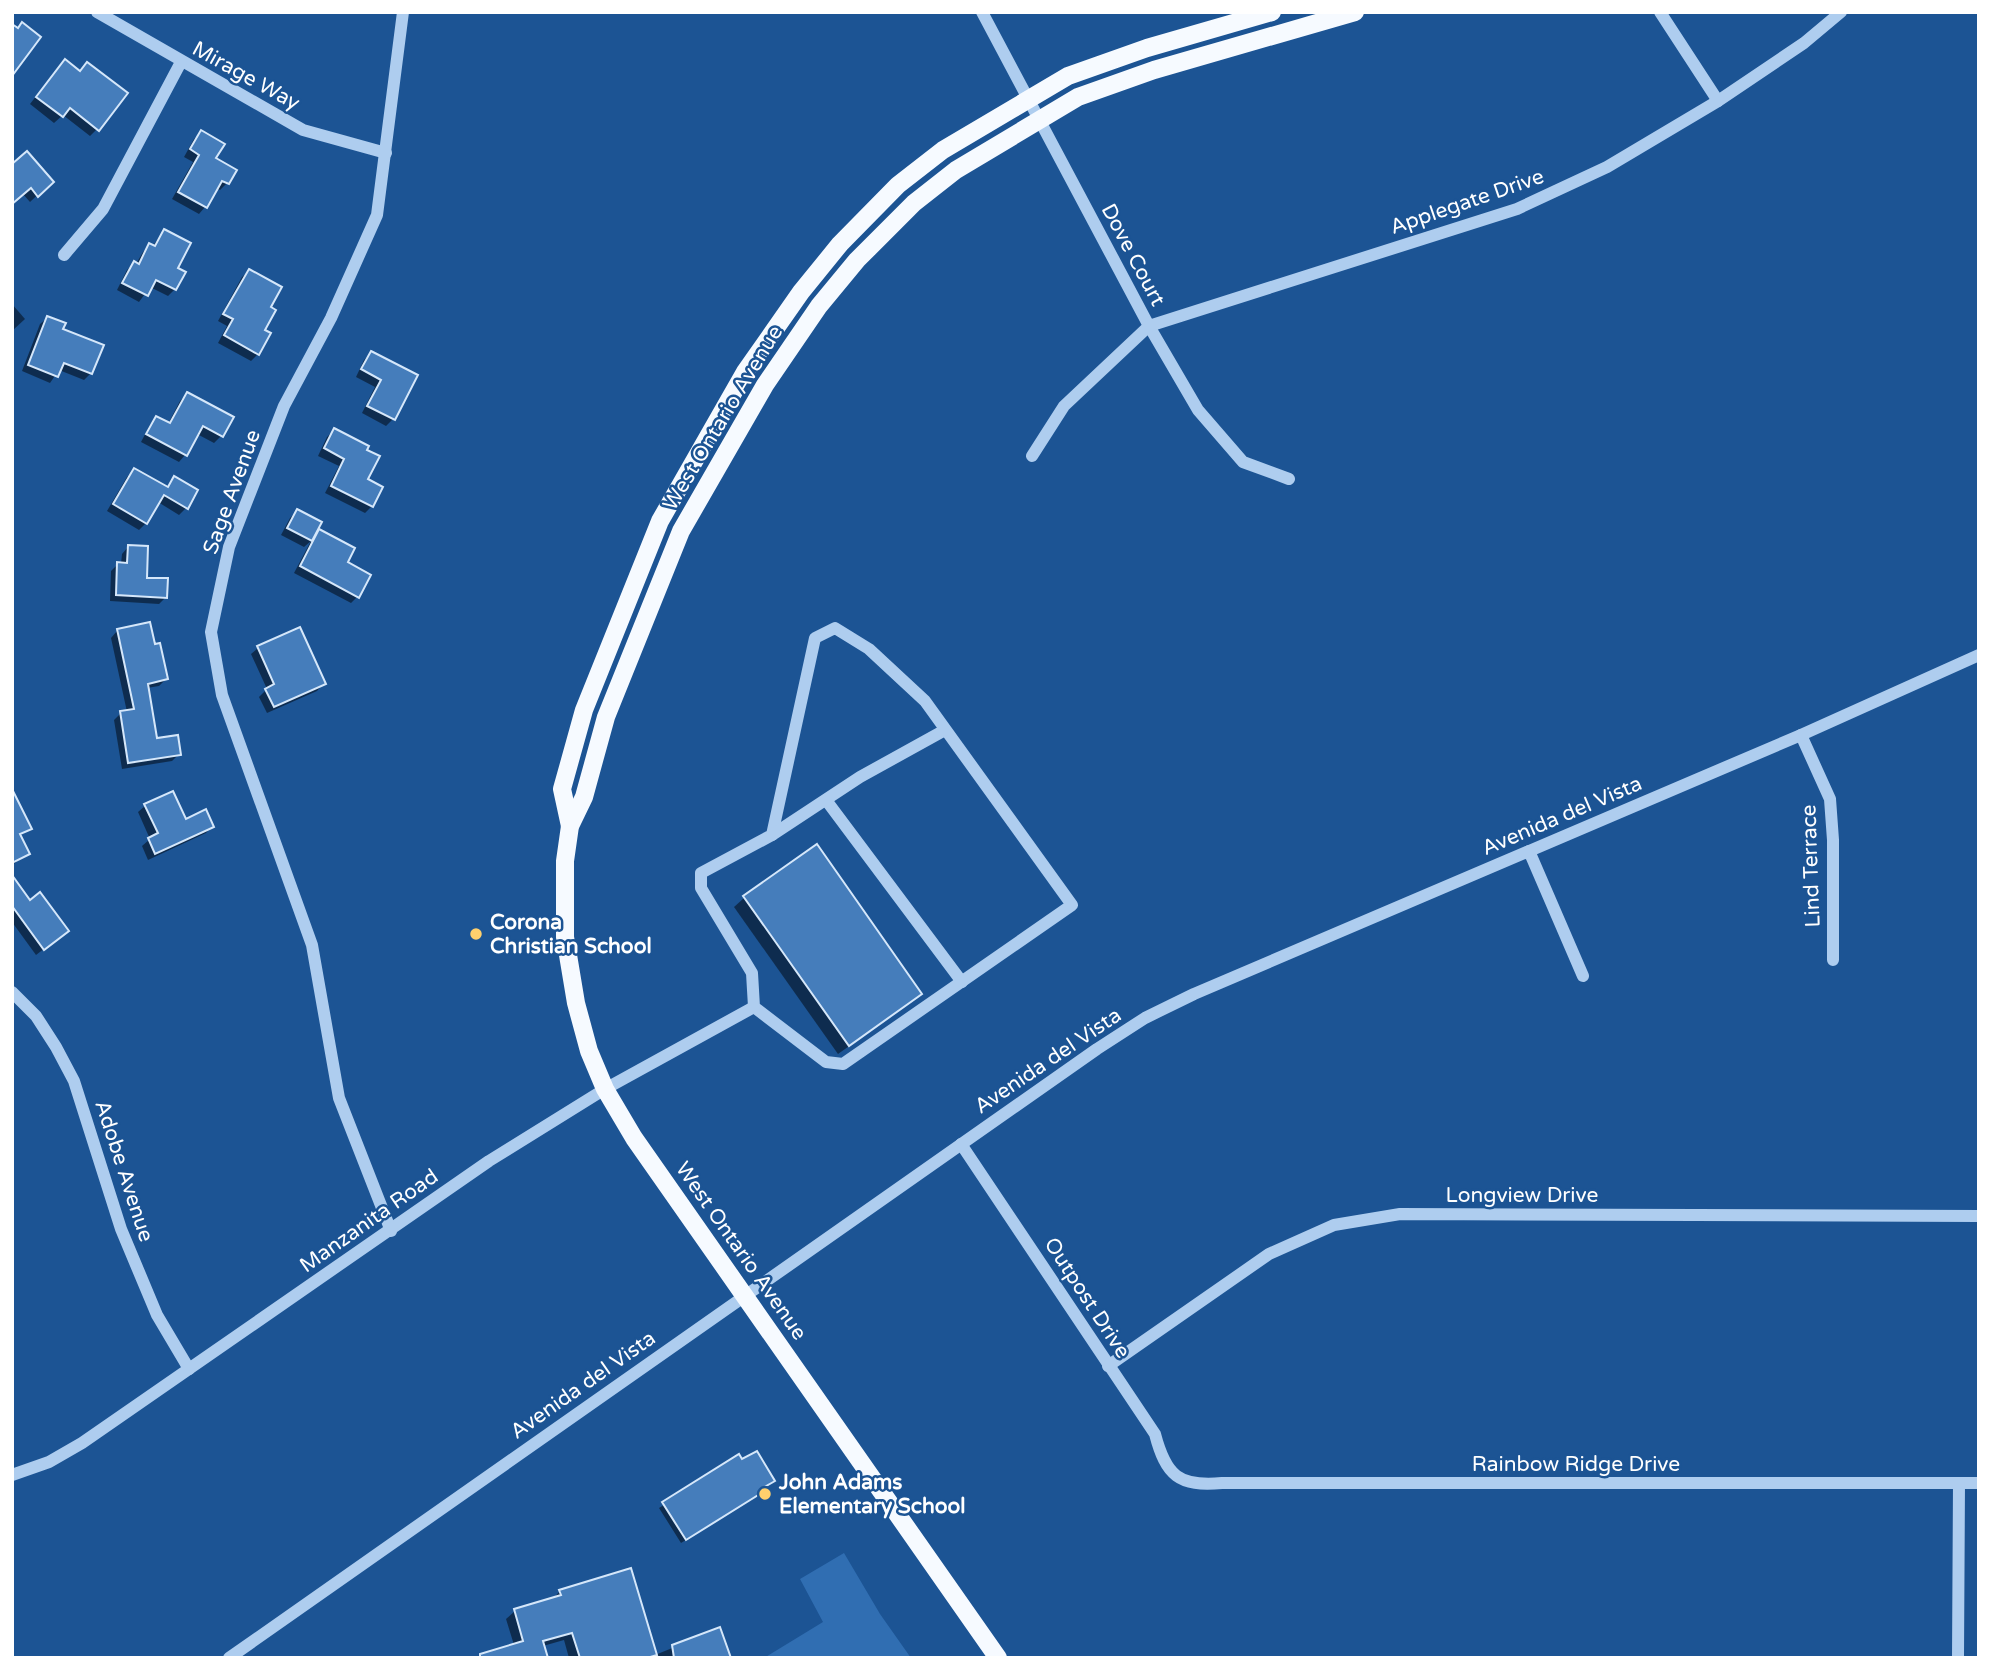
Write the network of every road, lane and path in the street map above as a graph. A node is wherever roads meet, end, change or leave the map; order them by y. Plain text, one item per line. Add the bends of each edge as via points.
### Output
1 (97, 12) edge
2 (402, 12) edge
3 (982, 12) edge
4 (1272, 12) edge
5 (1354, 12) edge
6 (1660, 12) edge
7 (1840, 12) edge
8 (181, 62) junction
9 (1029, 99) junction
10 (1718, 101) junction
11 (1041, 120) junction
12 (386, 153) junction
13 (64, 255) dead end
14 (1149, 326) junction
15 (1032, 456) dead end
16 (1289, 479) dead end
17 (1979, 655) edge
18 (946, 730) junction
19 (1801, 735) junction
20 (826, 800) junction
21 (570, 826) junction
22 (772, 835) junction
23 (1529, 851) junction
24 (1833, 960) dead end
25 (1583, 976) dead end
26 (962, 982) junction
27 (12, 992) edge
28 (754, 1007) junction
29 (605, 1089) junction
30 (961, 1144) junction
31 (1979, 1216) edge
32 (391, 1231) junction
33 (744, 1295) junction
34 (1108, 1366) junction
35 (188, 1369) junction
36 (12, 1475) edge
37 (1175, 1476) joint
38 (1959, 1483) junction
39 (1979, 1483) edge
40 (229, 1658) edge
41 (998, 1658) edge
42 (1958, 1658) edge

1 - 8 street, Mirage Way
2 - 12 street, Sage Avenue
3 - 9 street, Dove Court
4 - 9 main road, West Ontario Avenue via 1068,76
5 - 11 main road, West Ontario Avenue via 1154,70 1078,97
6 - 10 street
7 - 10 street, Applegate Drive via 1804,43
8 - 12 street, Mirage Way via 303,130
8 - 13 street via 103,209
9 - 11 street, Dove Court
9 - 21 main road, West Ontario Avenue via 943,150 898,185 832,254 745,372 660,521 584,710 562,789
10 - 14 street, Applegate Drive via 1608,167 1517,209
11 - 14 street, Dove Court
11 - 21 main road, West Ontario Avenue via 956,170 914,203 857,260 765,384 681,531 606,717 584,797
12 - 32 street, Sage Avenue via 377,215 331,318 284,406 229,547 211,632 222,695 312,945 339,1098
14 - 15 street via 1064,406
14 - 16 street, Dove Court via 1198,410 1243,462
17 - 19 street, Avenida del Vista
18 - 20 street
18 - 22 street via 925,701 869,649 835,628 815,638
18 - 26 street via 1072,905
19 - 23 street, Avenida del Vista
19 - 24 street, Lind Terrace via 1830,799
20 - 22 street
20 - 26 street
21 - 29 main road, West Ontario Avenue via 565,937 579,1015
22 - 28 street via 701,873 701,888 752,974
23 - 25 street
23 - 30 street, Avenida del Vista via 1145,1018
26 - 28 street via 843,1064 826,1062
27 - 35 street, Adobe Avenue via 36,1016 74,1081 121,1228 157,1315
28 - 29 street, Manzanita Road
29 - 32 street, Manzanita Road via 489,1161
29 - 33 main road, West Ontario Avenue
30 - 33 street, Avenida del Vista
30 - 34 street, Outpost Drive
31 - 34 street, Longview Drive via 1400,1214 1334,1225 1269,1254
32 - 35 street, Manzanita Road
33 - 40 street, Avenida del Vista
33 - 41 main road, West Ontario Avenue
34 - 37 street, Outpost Drive via 1155,1434 1161,1458
35 - 36 street, Manzanita Road via 82,1443 49,1462
37 - 38 street, Rainbow Ridge Drive via 1197,1485
38 - 39 street, Rainbow Ridge Drive
38 - 42 street

